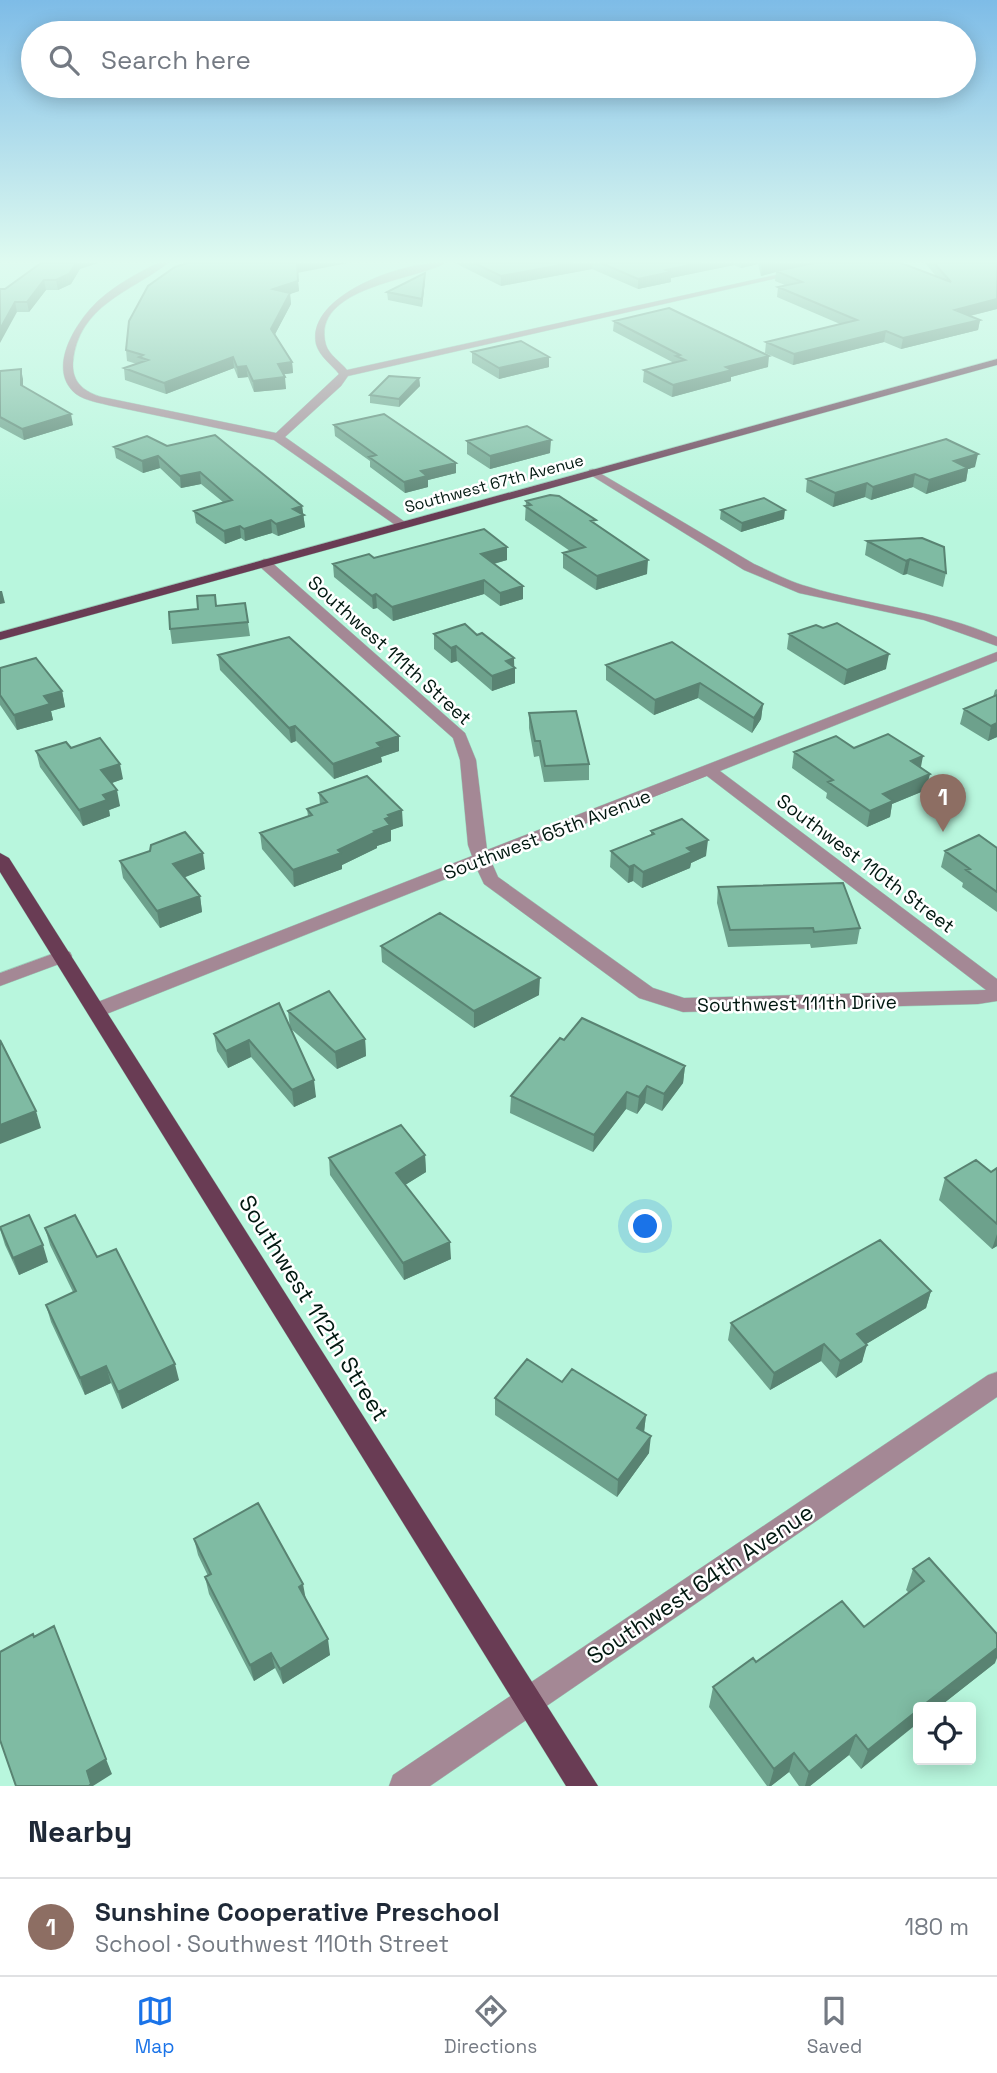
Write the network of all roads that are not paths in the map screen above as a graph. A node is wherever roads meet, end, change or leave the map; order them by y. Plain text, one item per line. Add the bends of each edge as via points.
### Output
1 (73, 346) edge
2 (322, 346) edge
3 (466, 346) edge
4 (997, 362) edge
5 (344, 374) junction
6 (278, 437) junction
7 (593, 472) junction
8 (401, 525) junction
9 (264, 563) junction
10 (0, 635) edge
11 (997, 642) edge
12 (997, 656) edge
13 (709, 770) junction
14 (0, 858) edge
15 (481, 860) junction
16 (63, 956) junction
17 (0, 980) edge
18 (997, 989) edge
19 (997, 995) edge
20 (97, 1010) junction
21 (997, 1383) edge
22 (530, 1700) junction
23 (404, 1786) edge
24 (583, 1786) edge

1 - 6 street via 72,383 89,396
2 - 5 street
3 - 5 street
4 - 7 main road, Southwest 67th Avenue
5 - 6 street
6 - 8 street
7 - 8 main road, Southwest 67th Avenue
7 - 11 street via 776,579 823,594 937,618
8 - 9 main road, Southwest 67th Avenue
9 - 10 main road, Southwest 67th Avenue
9 - 15 street, Southwest 111th Street via 460,736 468,760
12 - 13 street, Southwest 65th Avenue
13 - 15 street, Southwest 65th Avenue
13 - 18 street, Southwest 110th Street
14 - 16 main road, Southwest 112th Street
15 - 19 street, Southwest 111th Drive via 490,880 620,976 663,1001 704,1006
15 - 20 street, Southwest 65th Avenue
16 - 17 street
16 - 20 main road, Southwest 112th Street
20 - 22 main road, Southwest 112th Street
21 - 22 street, Southwest 64th Avenue
22 - 23 street, Southwest 64th Avenue
22 - 24 main road, Southwest 112th Street

